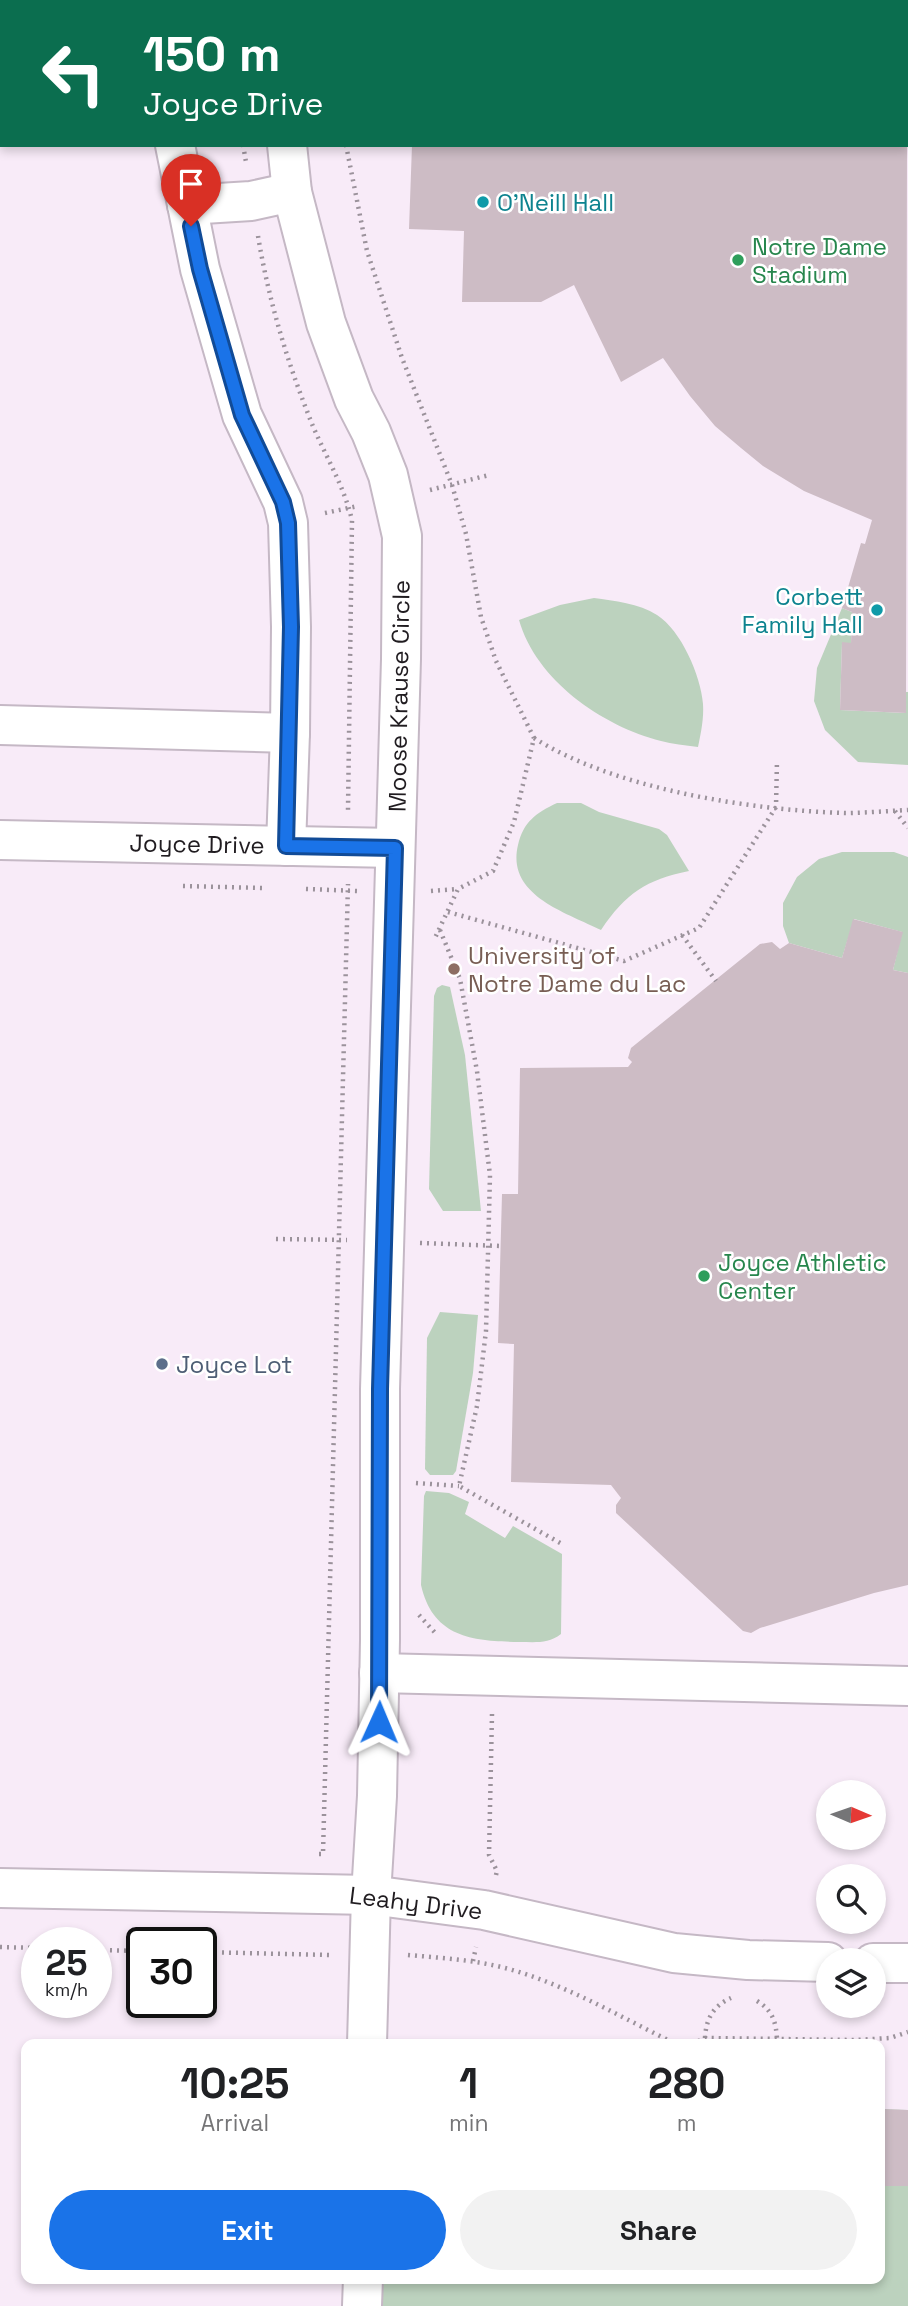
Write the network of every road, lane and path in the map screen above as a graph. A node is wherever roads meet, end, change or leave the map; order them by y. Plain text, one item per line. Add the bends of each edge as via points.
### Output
1 (175, 147) edge
2 (243, 147) edge
3 (287, 147) edge
4 (346, 147) edge
5 (247, 172) dead end
6 (292, 192) junction
7 (187, 205) junction
8 (489, 475) dead end
9 (452, 485) junction
10 (419, 493) dead end
11 (368, 503) dead end
12 (324, 513) dead end
13 (0, 725) edge
14 (290, 733) junction
15 (534, 738) junction
16 (777, 760) dead end
17 (776, 807) junction
18 (908, 810) edge
19 (894, 811) junction
20 (908, 828) edge
21 (0, 840) edge
22 (286, 846) junction
23 (395, 848) junction
24 (348, 874) dead end
25 (306, 889) dead end
26 (458, 889) junction
27 (348, 890) junction
28 (361, 891) dead end
29 (426, 891) dead end
30 (448, 912) junction
31 (682, 935) junction
32 (716, 981) dead end
33 (276, 1239) dead end
34 (337, 1240) junction
35 (350, 1241) dead end
36 (416, 1243) dead end
37 (489, 1245) junction
38 (501, 1246) dead end
39 (562, 1544) dead end
40 (379, 1673) junction
41 (908, 1686) edge
42 (310, 1853) dead end
43 (497, 1871) dead end
44 (508, 1874) dead end
45 (0, 1888) edge
46 (371, 1895) junction
47 (0, 1947) edge
48 (21, 1948) edge
49 (217, 1953) edge
50 (369, 1958) junction
51 (816, 1962) edge
52 (886, 1963) edge
53 (908, 1964) edge
54 (741, 1997) dead end
55 (754, 1999) dead end
56 (908, 2032) edge
57 (705, 2038) joint
58 (367, 2039) edge
59 (666, 2039) edge
60 (777, 2039) joint
61 (872, 2039) edge
62 (363, 2284) edge
63 (362, 2306) edge

1 - 7 street
2 - 5 path
3 - 6 street, Moose Krause Circle
4 - 9 path via 367,251 402,358
6 - 7 street via 251,201
6 - 23 street, Moose Krause Circle via 326,323 388,475 402,536
7 - 14 street via 200,269 242,415 283,502 288,523
8 - 9 path
9 - 10 path
9 - 15 path via 481,617 496,661
11 - 12 path
13 - 14 street
14 - 22 street
15 - 17 path via 600,770 663,789
15 - 26 path via 514,822 493,872
16 - 17 path
17 - 19 path via 844,813
17 - 31 path via 699,928
18 - 19 path
19 - 20 path
21 - 22 street, Joyce Drive
22 - 23 street, Joyce Drive
23 - 40 street, Moose Krause Circle via 380,1389
24 - 27 path
25 - 27 path
26 - 29 path
26 - 30 path
27 - 28 path
27 - 34 path
30 - 31 path via 624,961
30 - 37 path via 440,929 460,979 478,1071 490,1175
31 - 32 path
33 - 34 path
34 - 35 path
34 - 42 path via 323,1854
36 - 37 path
37 - 38 path
37 - 39 path via 477,1406 458,1486
40 - 41 street
40 - 46 street, Moose Krause Circle
43 - 44 path
45 - 46 street, Leahy Drive
46 - 50 street, Moose Krause Circle
46 - 51 street, Leahy Drive via 484,1910 674,1953
47 - 48 path
49 - 50 path
50 - 58 street, Moose Krause Circle
50 - 59 path via 406,1955 507,1968 573,1993
52 - 53 street
54 - 57 path via 719,2004 706,2026
55 - 60 path via 772,2014
56 - 61 path
57 - 60 path
62 - 63 street

